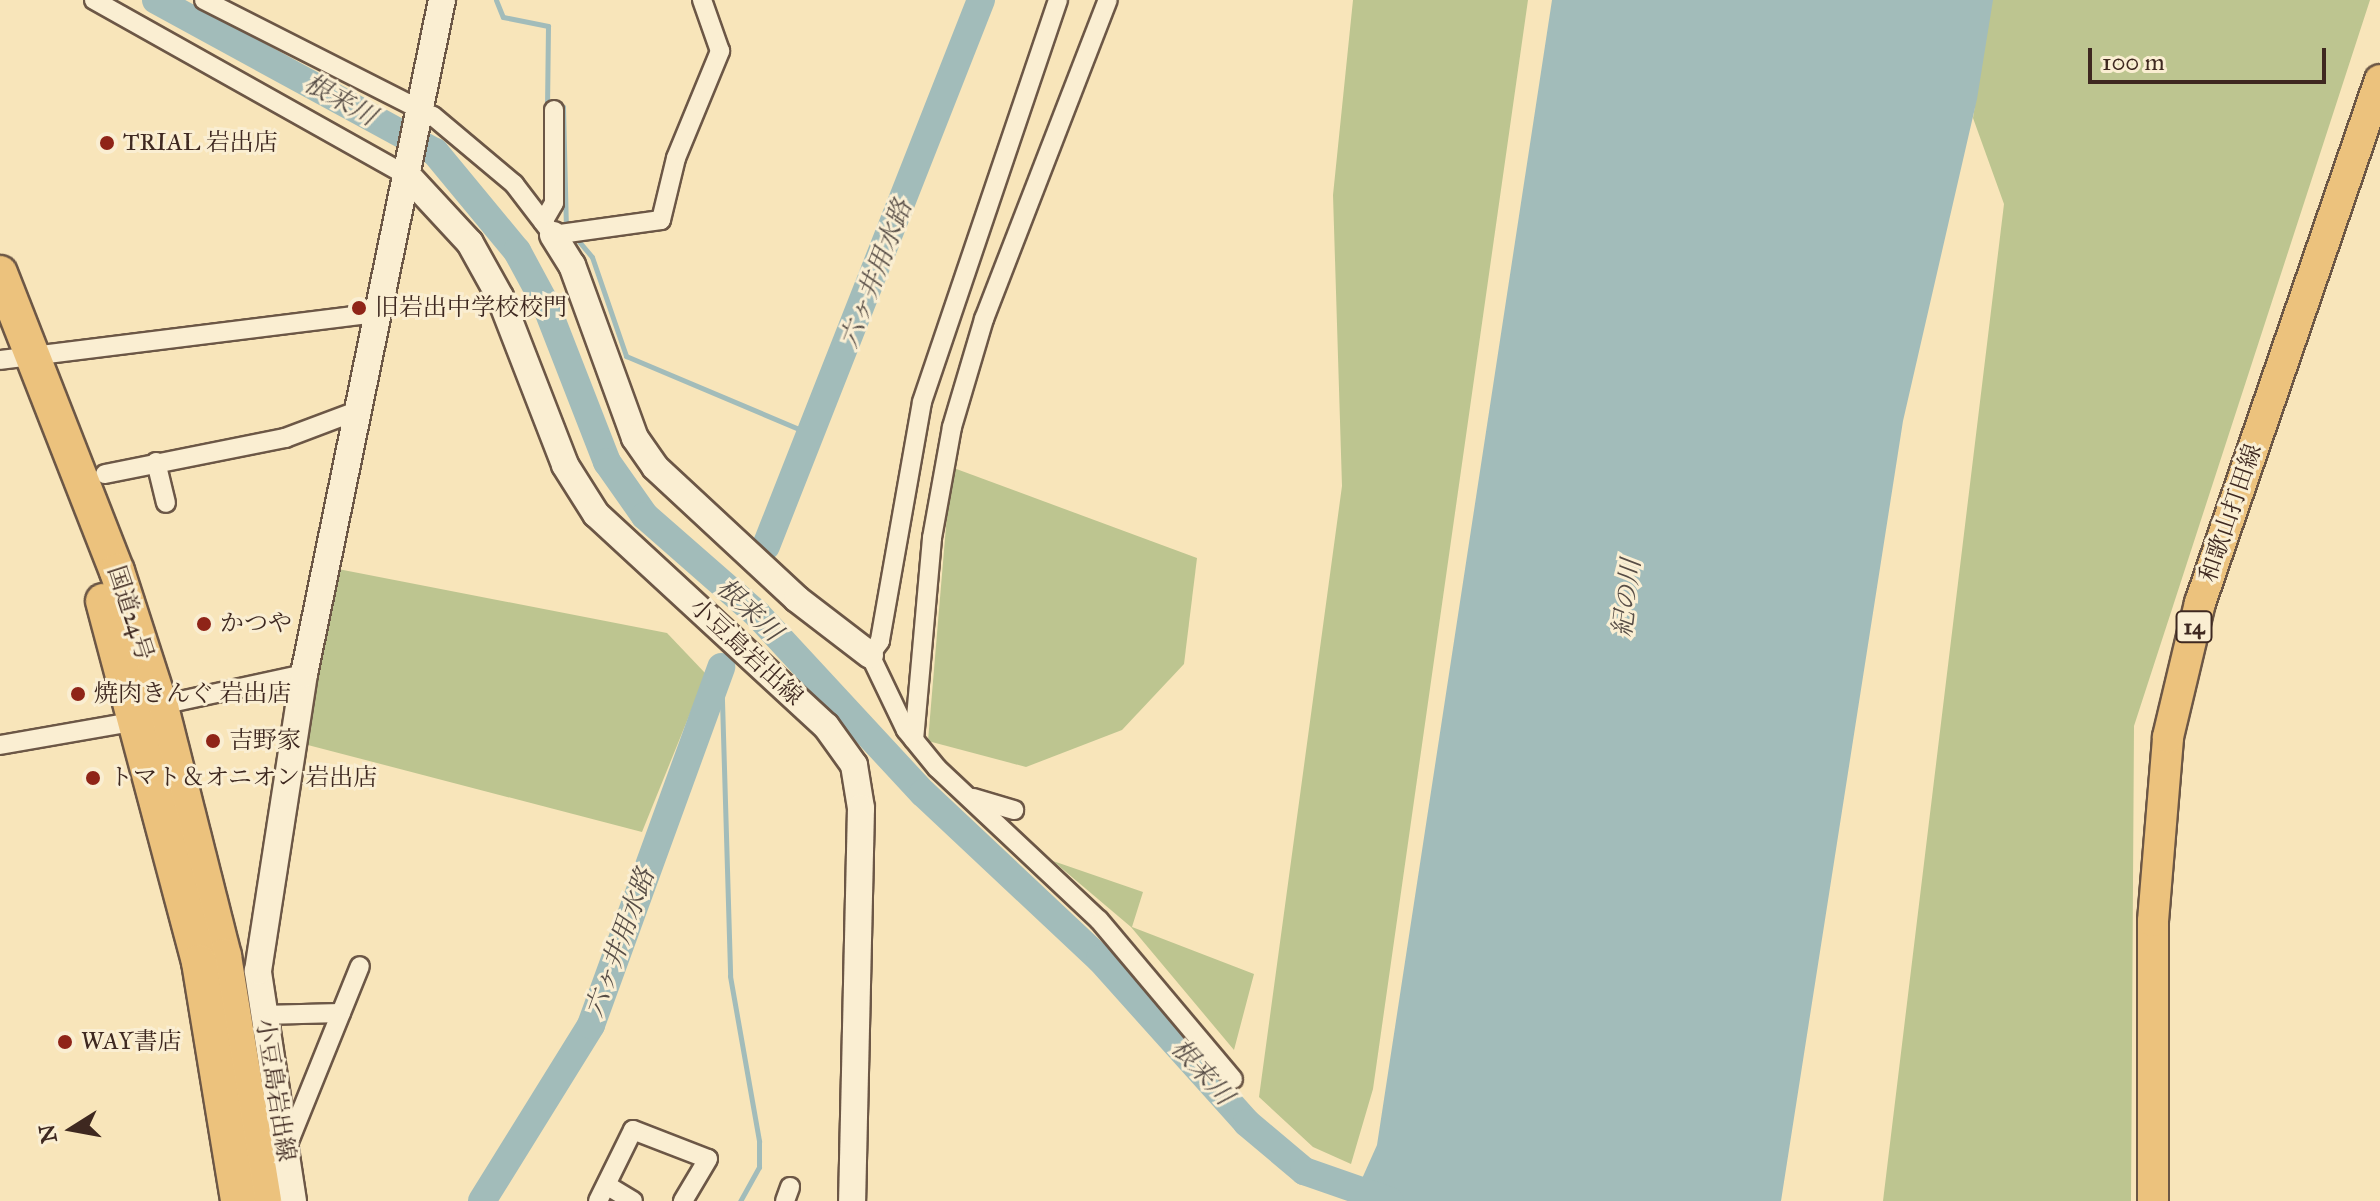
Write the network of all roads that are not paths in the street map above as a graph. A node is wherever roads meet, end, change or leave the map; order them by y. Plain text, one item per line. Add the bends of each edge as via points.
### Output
1 (94, 0) edge
2 (204, 0) edge
3 (442, 0) edge
4 (702, 0) edge
5 (1058, 0) edge
6 (1108, 0) edge
7 (2380, 80) edge
8 (554, 110) dead end
9 (420, 115) junction
10 (409, 168) junction
11 (548, 228) junction
12 (0, 273) edge
13 (377, 313) junction
14 (12, 351) edge
15 (357, 411) junction
16 (156, 462) junction
17 (105, 474) dead end
18 (166, 503) dead end
19 (870, 655) junction
20 (304, 674) junction
21 (150, 714) junction
22 (914, 740) junction
23 (0, 745) edge
24 (971, 797) junction
25 (1014, 810) dead end
26 (360, 966) dead end
27 (341, 1013) junction
28 (262, 1015) junction
29 (1233, 1079) dead end
30 (285, 1151) junction
31 (603, 1194) edge
32 (238, 1201) edge
33 (264, 1201) edge
34 (293, 1201) edge
35 (633, 1201) edge
36 (683, 1201) edge
37 (852, 1201) edge
38 (2153, 1201) edge

1 - 10 street
2 - 9 street
3 - 9 main road, 小豆島岩出線
4 - 11 street via 720,51 676,158 661,220
5 - 19 street via 922,402 880,641
6 - 22 street via 984,319 952,427 932,538
7 - 38 main road, 和歌山打田線 / 14 via 2200,603 2168,737 2153,921
8 - 11 street via 554,203
9 - 10 main road, 小豆島岩出線
9 - 11 street via 514,184
10 - 13 main road, 小豆島岩出線
10 - 37 main road, 小豆島岩出線 via 470,243 500,297 565,465 596,514 826,726 854,765 861,808
11 - 19 main road via 572,265 635,438 655,467 797,599
12 - 14 highway, 国道24号
13 - 14 street
13 - 15 main road, 小豆島岩出線
14 - 21 highway, 国道24号
15 - 16 street via 285,438
15 - 20 main road, 小豆島岩出線
16 - 17 street
16 - 18 street
19 - 22 street
20 - 21 street
20 - 28 main road, 小豆島岩出線 via 258,971
21 - 23 street
21 - 32 highway, 国道24号 via 199,962
21 - 33 highway, 国道24号 via 224,956
22 - 24 street
24 - 25 street
24 - 29 street via 1099,920
26 - 27 street
27 - 28 street
27 - 30 street
28 - 30 main road, 小豆島岩出線
30 - 34 main road, 小豆島岩出線
31 - 35 street
31 - 36 street via 633,1130 708,1159

